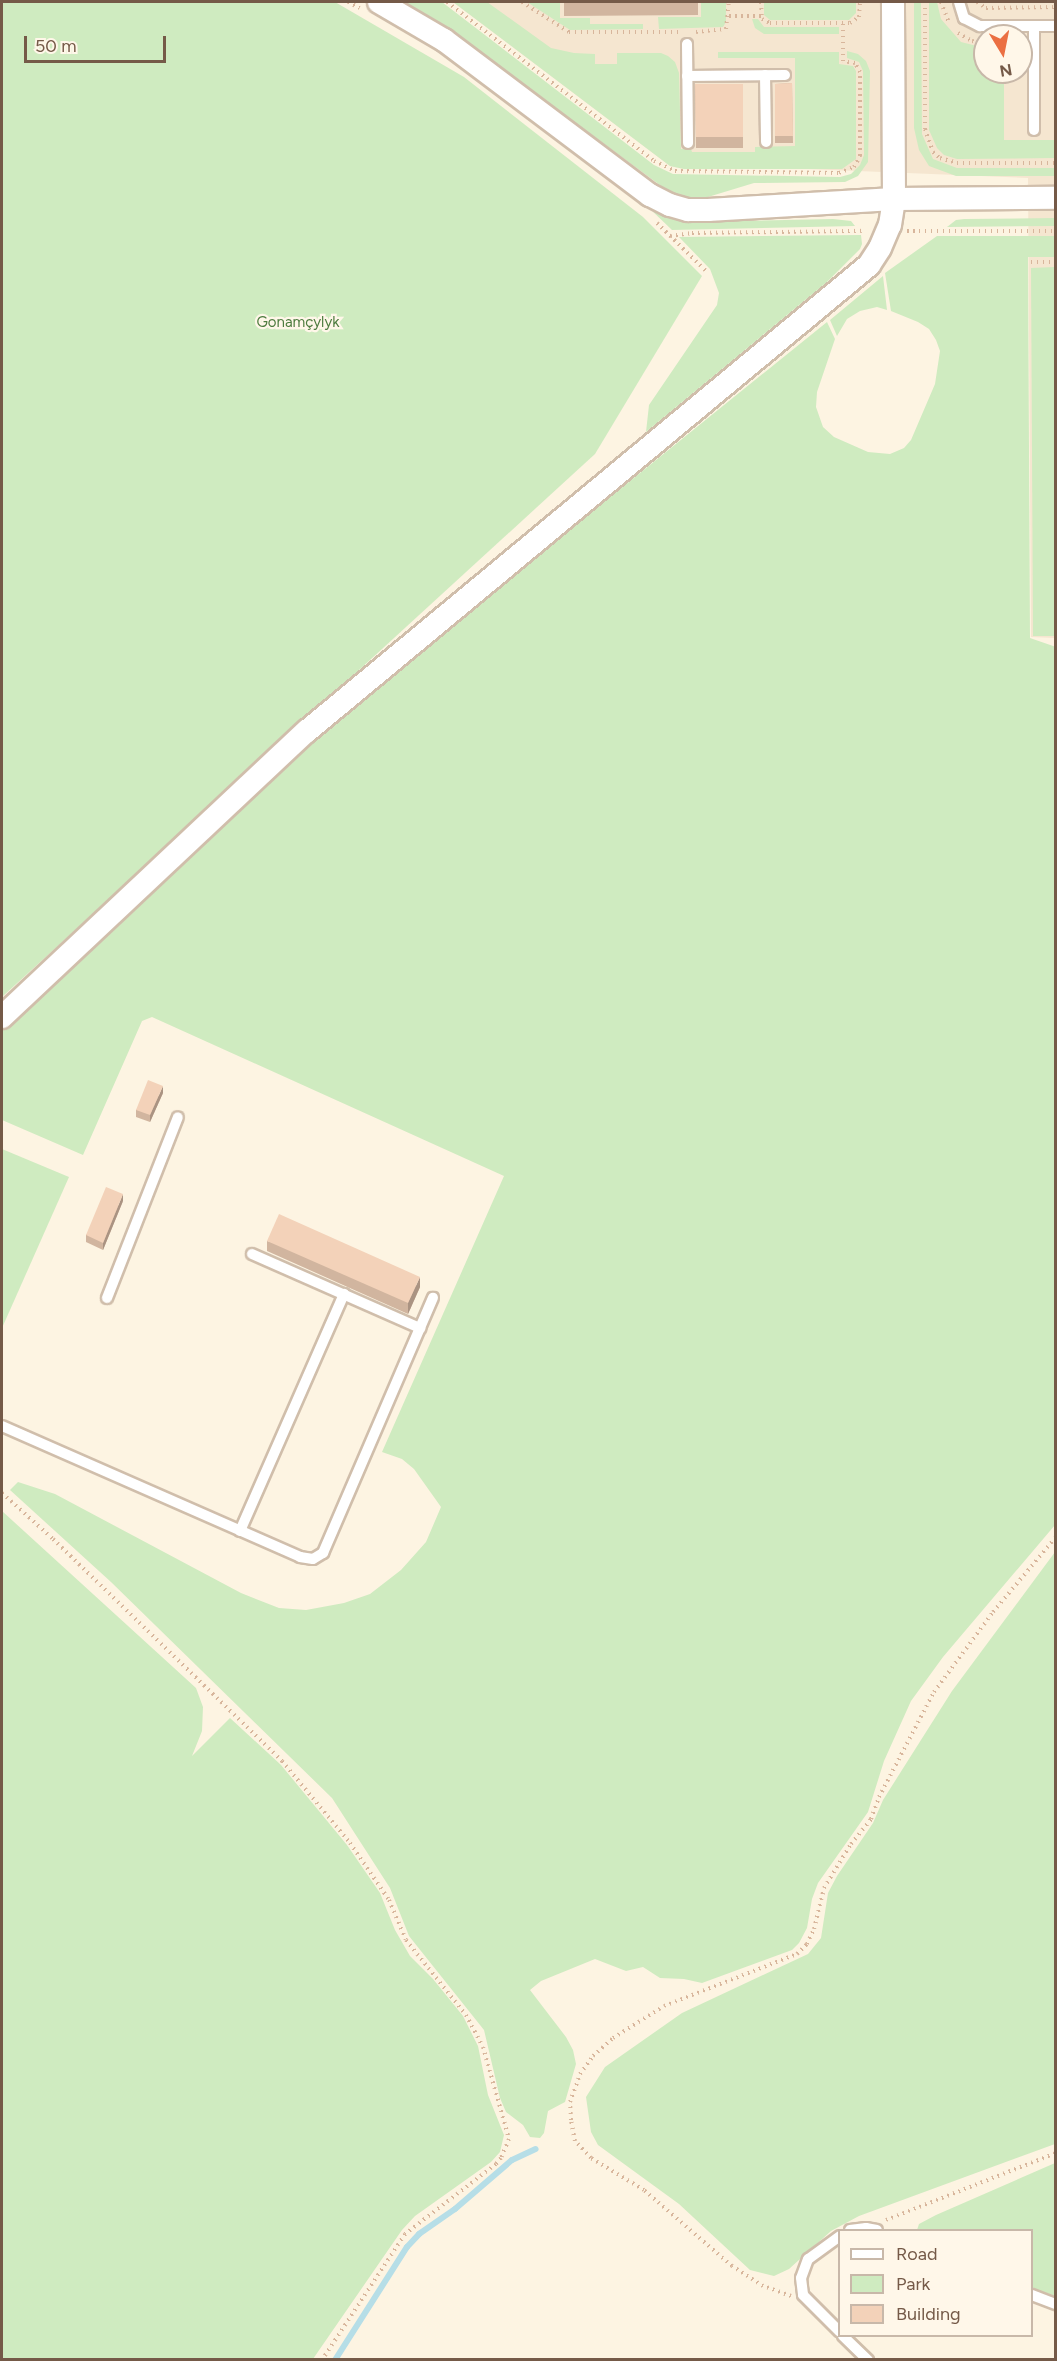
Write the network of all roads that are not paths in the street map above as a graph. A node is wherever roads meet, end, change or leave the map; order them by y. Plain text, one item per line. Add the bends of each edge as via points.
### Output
1 (379, 2) edge
2 (893, 2) edge
3 (959, 2) edge
4 (1034, 26) junction
5 (1056, 26) edge
6 (687, 44) dead end
7 (765, 75) junction
8 (785, 75) dead end
9 (687, 76) junction
10 (1034, 130) dead end
11 (766, 142) dead end
12 (688, 143) dead end
13 (1056, 198) edge
14 (894, 200) junction
15 (2, 1017) edge
16 (178, 1117) dead end
17 (252, 1254) dead end
18 (344, 1294) junction
19 (107, 1298) dead end
20 (433, 1298) dead end
21 (420, 1328) junction
22 (2, 1426) edge
23 (240, 1531) junction
24 (838, 2237) edge
25 (1033, 2295) edge
26 (1056, 2304) edge
27 (838, 2331) edge
28 (844, 2337) edge
29 (868, 2360) edge

1 - 14 street via 444,40 650,195 670,205 708,210
2 - 14 street
3 - 4 lane via 964,18 971,23
4 - 5 lane
4 - 10 lane
6 - 9 lane
7 - 8 lane
7 - 9 lane
7 - 11 lane
9 - 12 lane
13 - 14 street
14 - 15 street via 890,225 880,248 846,287 315,724
16 - 19 lane
17 - 18 lane
18 - 21 lane
18 - 23 lane
20 - 21 lane
21 - 23 lane via 323,1553 304,1559
22 - 23 lane
24 - 27 lane via 819,2249 803,2268 801,2287 808,2302
25 - 26 lane
28 - 29 lane

